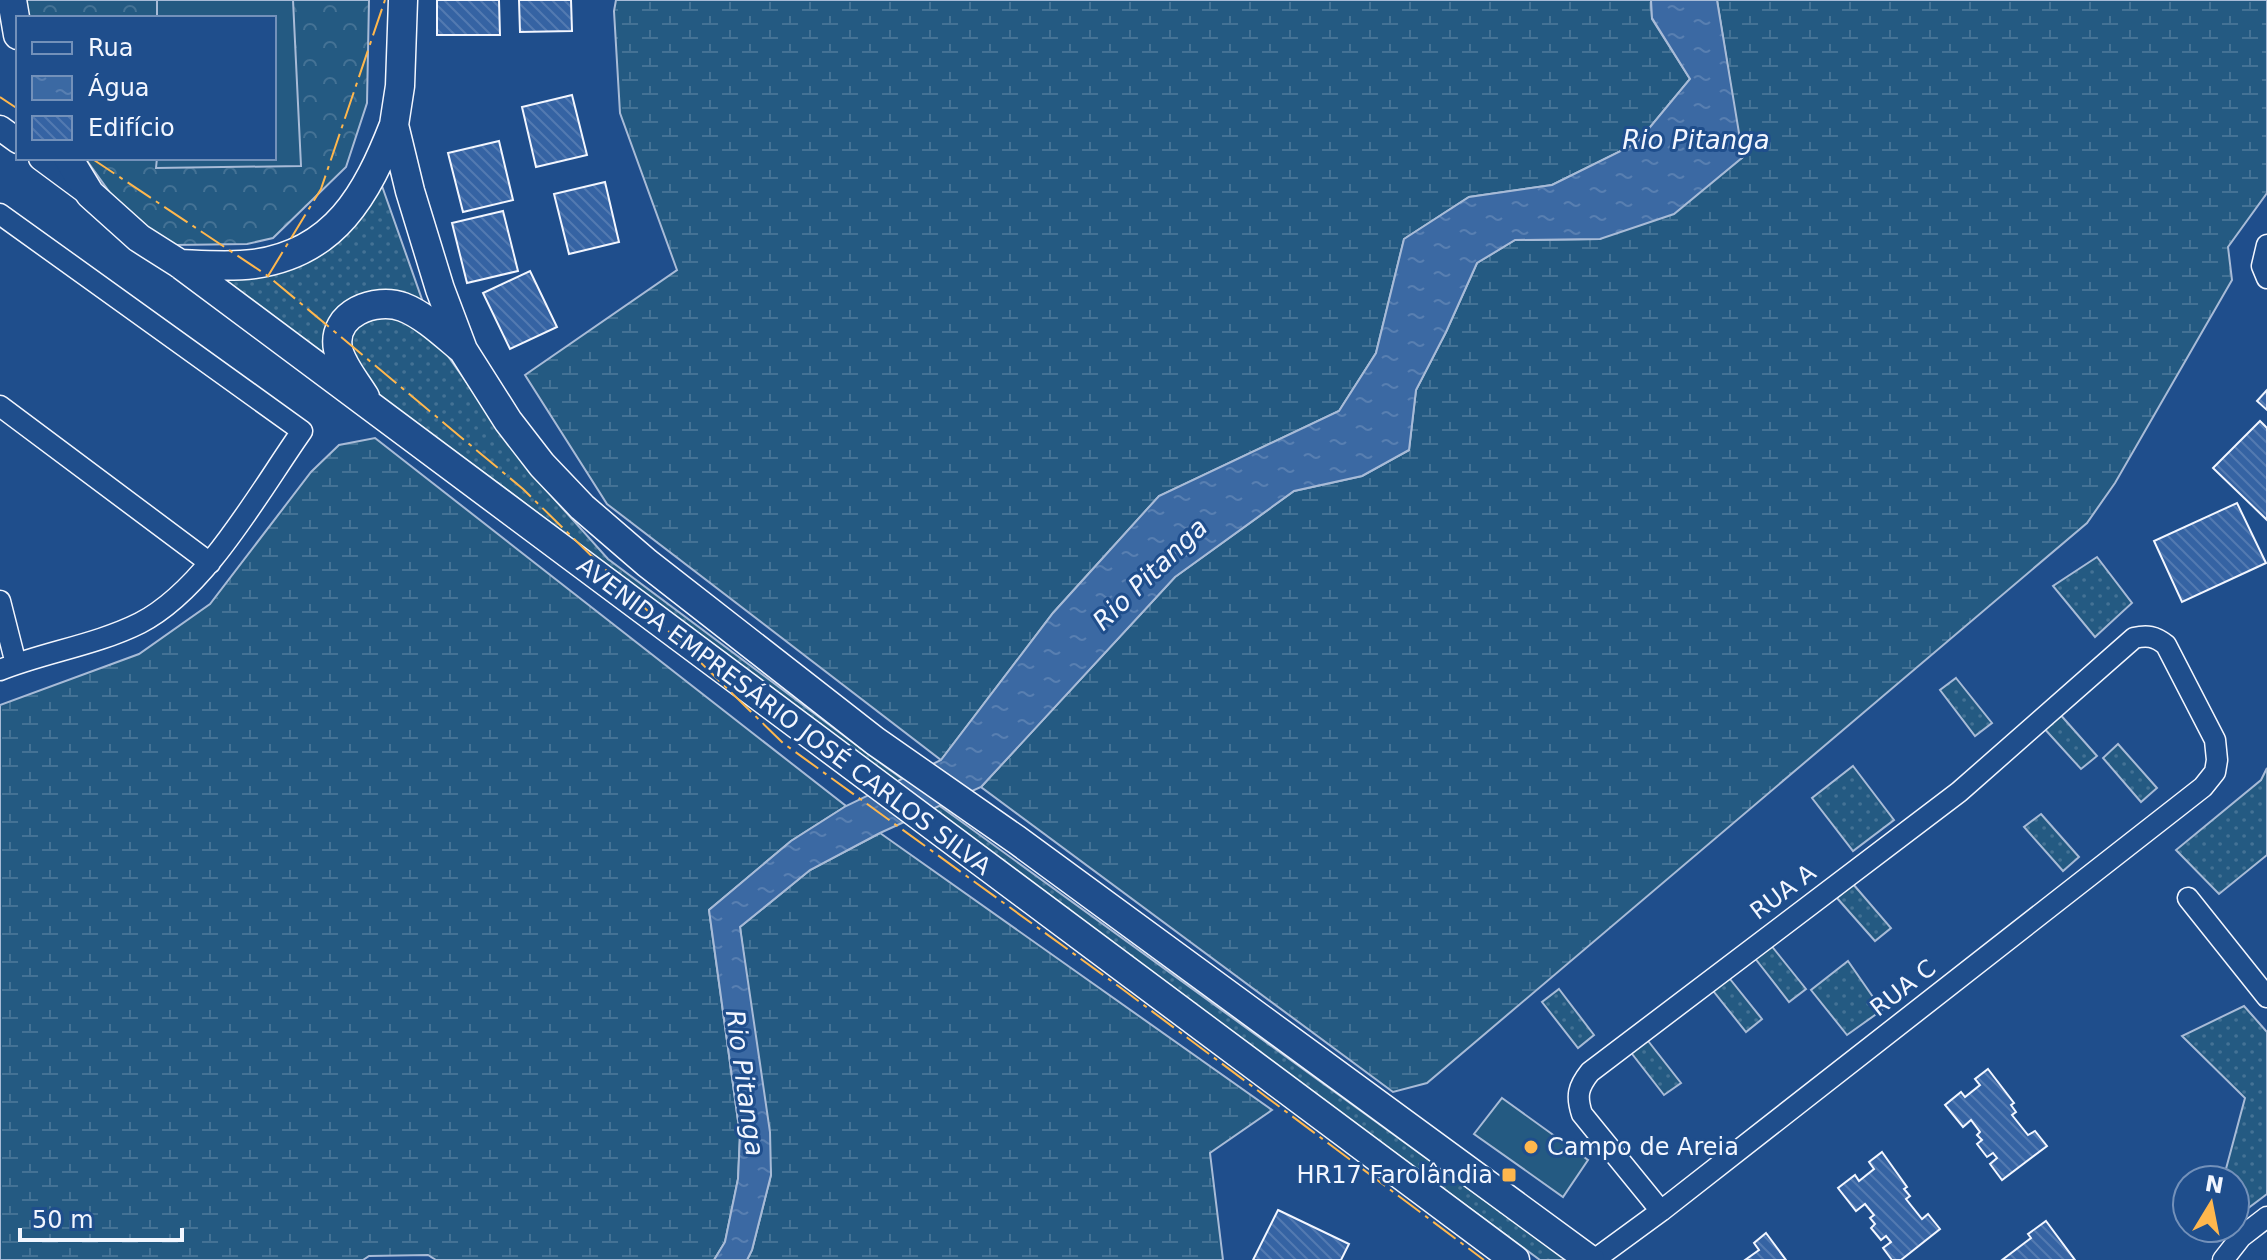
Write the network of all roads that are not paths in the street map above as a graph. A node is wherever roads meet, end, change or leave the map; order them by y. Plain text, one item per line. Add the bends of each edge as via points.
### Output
1 (12, 0) edge
2 (403, 0) edge
3 (16, 23) edge
4 (394, 125) junction
5 (44, 160) edge
6 (69, 160) edge
7 (90, 194) junction
8 (0, 214) edge
9 (2267, 245) edge
10 (180, 264) junction
11 (2267, 278) edge
12 (463, 350) junction
13 (0, 406) edge
14 (373, 410) junction
15 (210, 563) junction
16 (0, 601) edge
17 (8, 667) edge
18 (2215, 740) joint
19 (2188, 898) dead end
20 (2267, 997) edge
21 (1661, 1211) junction
22 (2267, 1217) edge
23 (1515, 1260) edge
24 (1592, 1260) edge
25 (2223, 1260) edge

1 - 3 main road
2 - 4 main road, AVENIDA EMPRESÁRIO JOSÉ CARLOS SILVA
4 - 10 main road via 365,192 319,238 264,262
4 - 12 main road, AVENIDA EMPRESÁRIO JOSÉ CARLOS SILVA via 410,191
5 - 7 street
6 - 7 main road, AVENIDA EMPRESÁRIO JOSÉ CARLOS SILVA
7 - 10 main road, AVENIDA EMPRESÁRIO JOSÉ CARLOS SILVA via 139,238
8 - 15 street via 302,431
9 - 11 street via 2262,266
10 - 14 main road, AVENIDA EMPRESÁRIO JOSÉ CARLOS SILVA
12 - 14 main road via 406,308 387,303 349,316 337,347
12 - 24 main road, AVENIDA EMPRESÁRIO JOSÉ CARLOS SILVA via 542,465 647,563 875,741
13 - 15 street
14 - 23 main road, AVENIDA EMPRESÁRIO JOSÉ CARLOS SILVA
15 - 17 street via 172,603 140,623
16 - 17 street
18 - 21 street, RUA C via 2215,772 2203,787
18 - 21 street, RUA A via 2166,645 2150,636 2134,638 1959,792 1590,1072 1578,1094 1582,1114
19 - 20 street
21 - 24 street, RUA C
22 - 25 street

